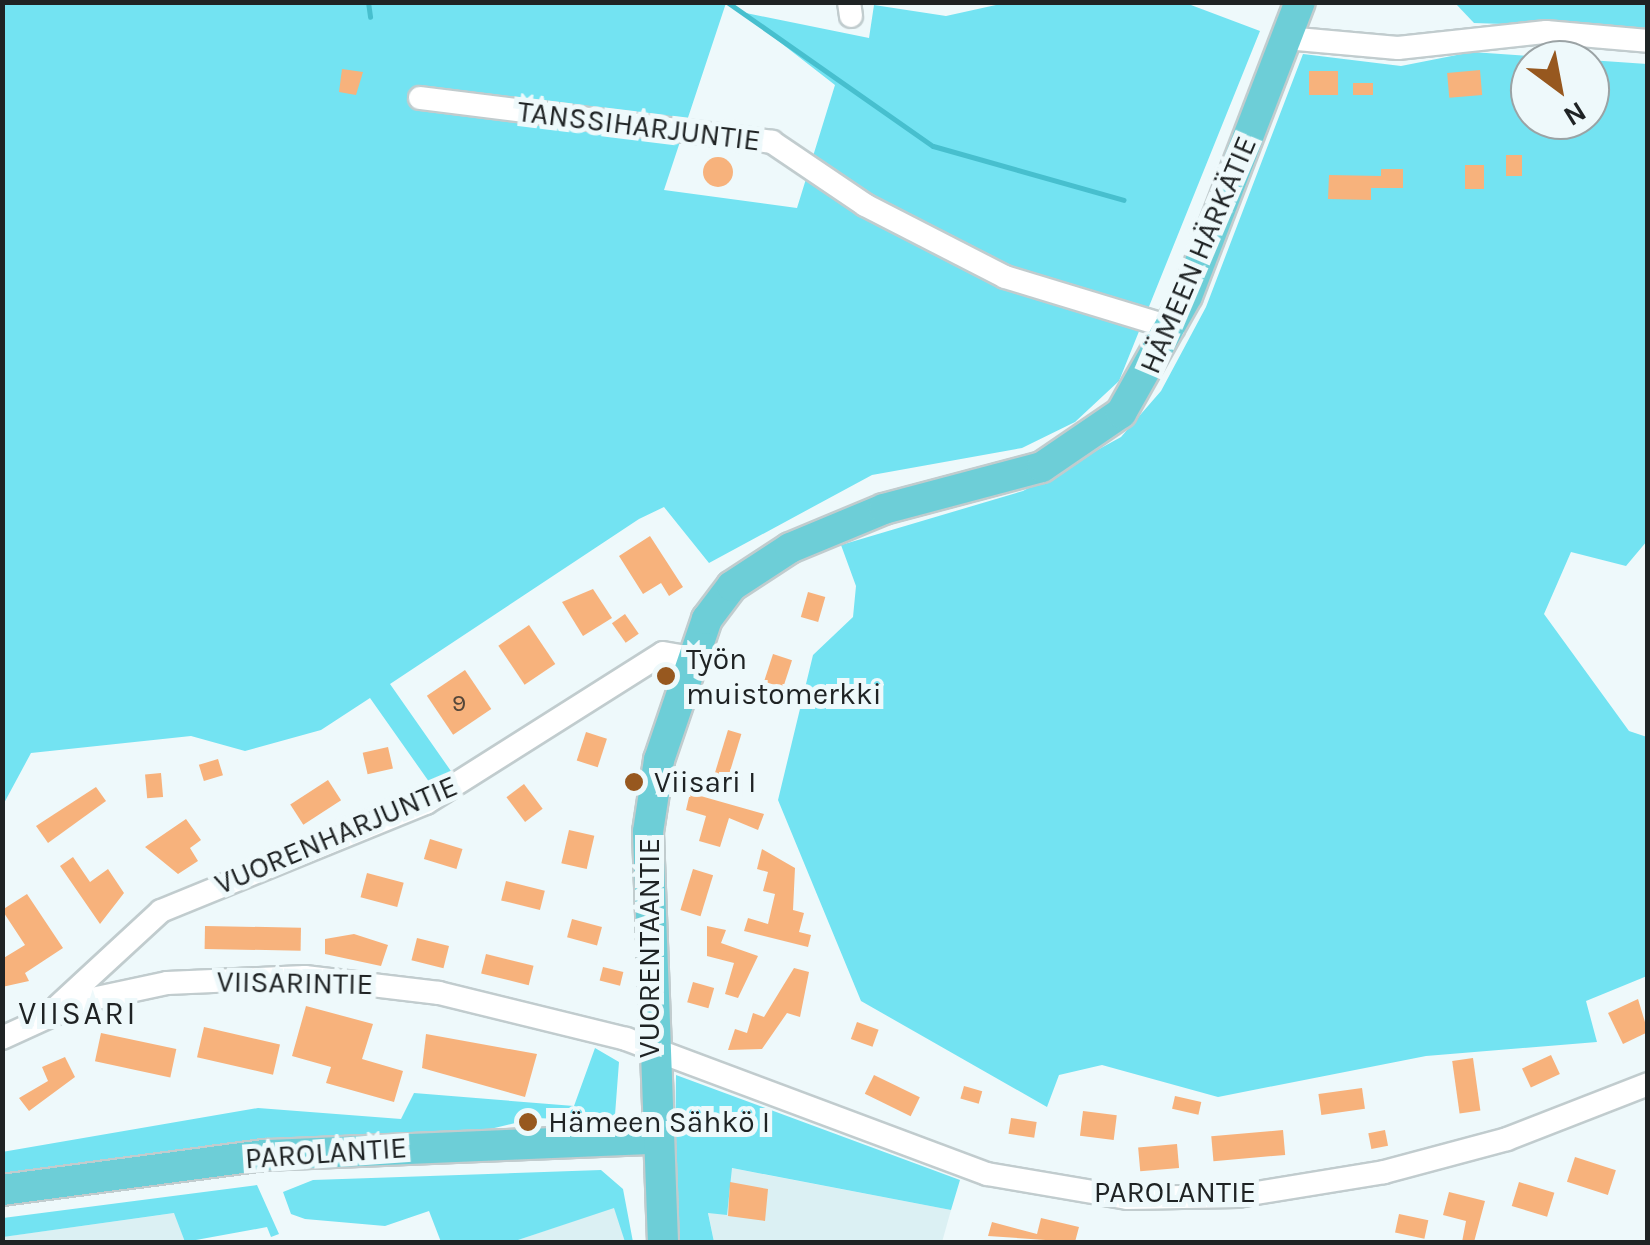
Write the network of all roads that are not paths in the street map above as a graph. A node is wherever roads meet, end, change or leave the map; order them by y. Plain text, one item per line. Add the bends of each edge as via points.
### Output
1 (1300, 2) edge
2 (1286, 38) junction
3 (1648, 41) edge
4 (420, 98) dead end
5 (1173, 328) junction
6 (691, 658) junction
7 (48, 1016) junction
8 (2, 1038) edge
9 (649, 1050) junction
10 (1648, 1084) edge
11 (652, 1139) junction
12 (2, 1190) edge
13 (663, 1242) edge

1 - 2 main road, HÄMEEN HÄRKÄTIE
2 - 3 street via 1398,48 1546,32
2 - 5 main road, HÄMEEN HÄRKÄTIE
4 - 5 street, TANSSIHARJUNTIE via 772,142 865,205 1005,277
5 - 6 main road, HÄMEEN HÄRKÄTIE via 1138,392 1097,436 1008,480 884,509 790,548 732,586
6 - 7 street, VUORENHARJUNTIE via 663,652 426,803 160,911
6 - 9 main road, VUORENTAANTIE via 648,832
7 - 8 street, VIISARINTIE
7 - 9 street, VIISARINTIE via 119,990 305,977 439,993
9 - 10 street, PAROLANTIE via 987,1174 1127,1198 1238,1196 1384,1172 1507,1139
9 - 11 main road, VUORENTAANTIE
11 - 12 main road, PAROLANTIE via 266,1156
11 - 13 main road, VUORENTAANTIE

